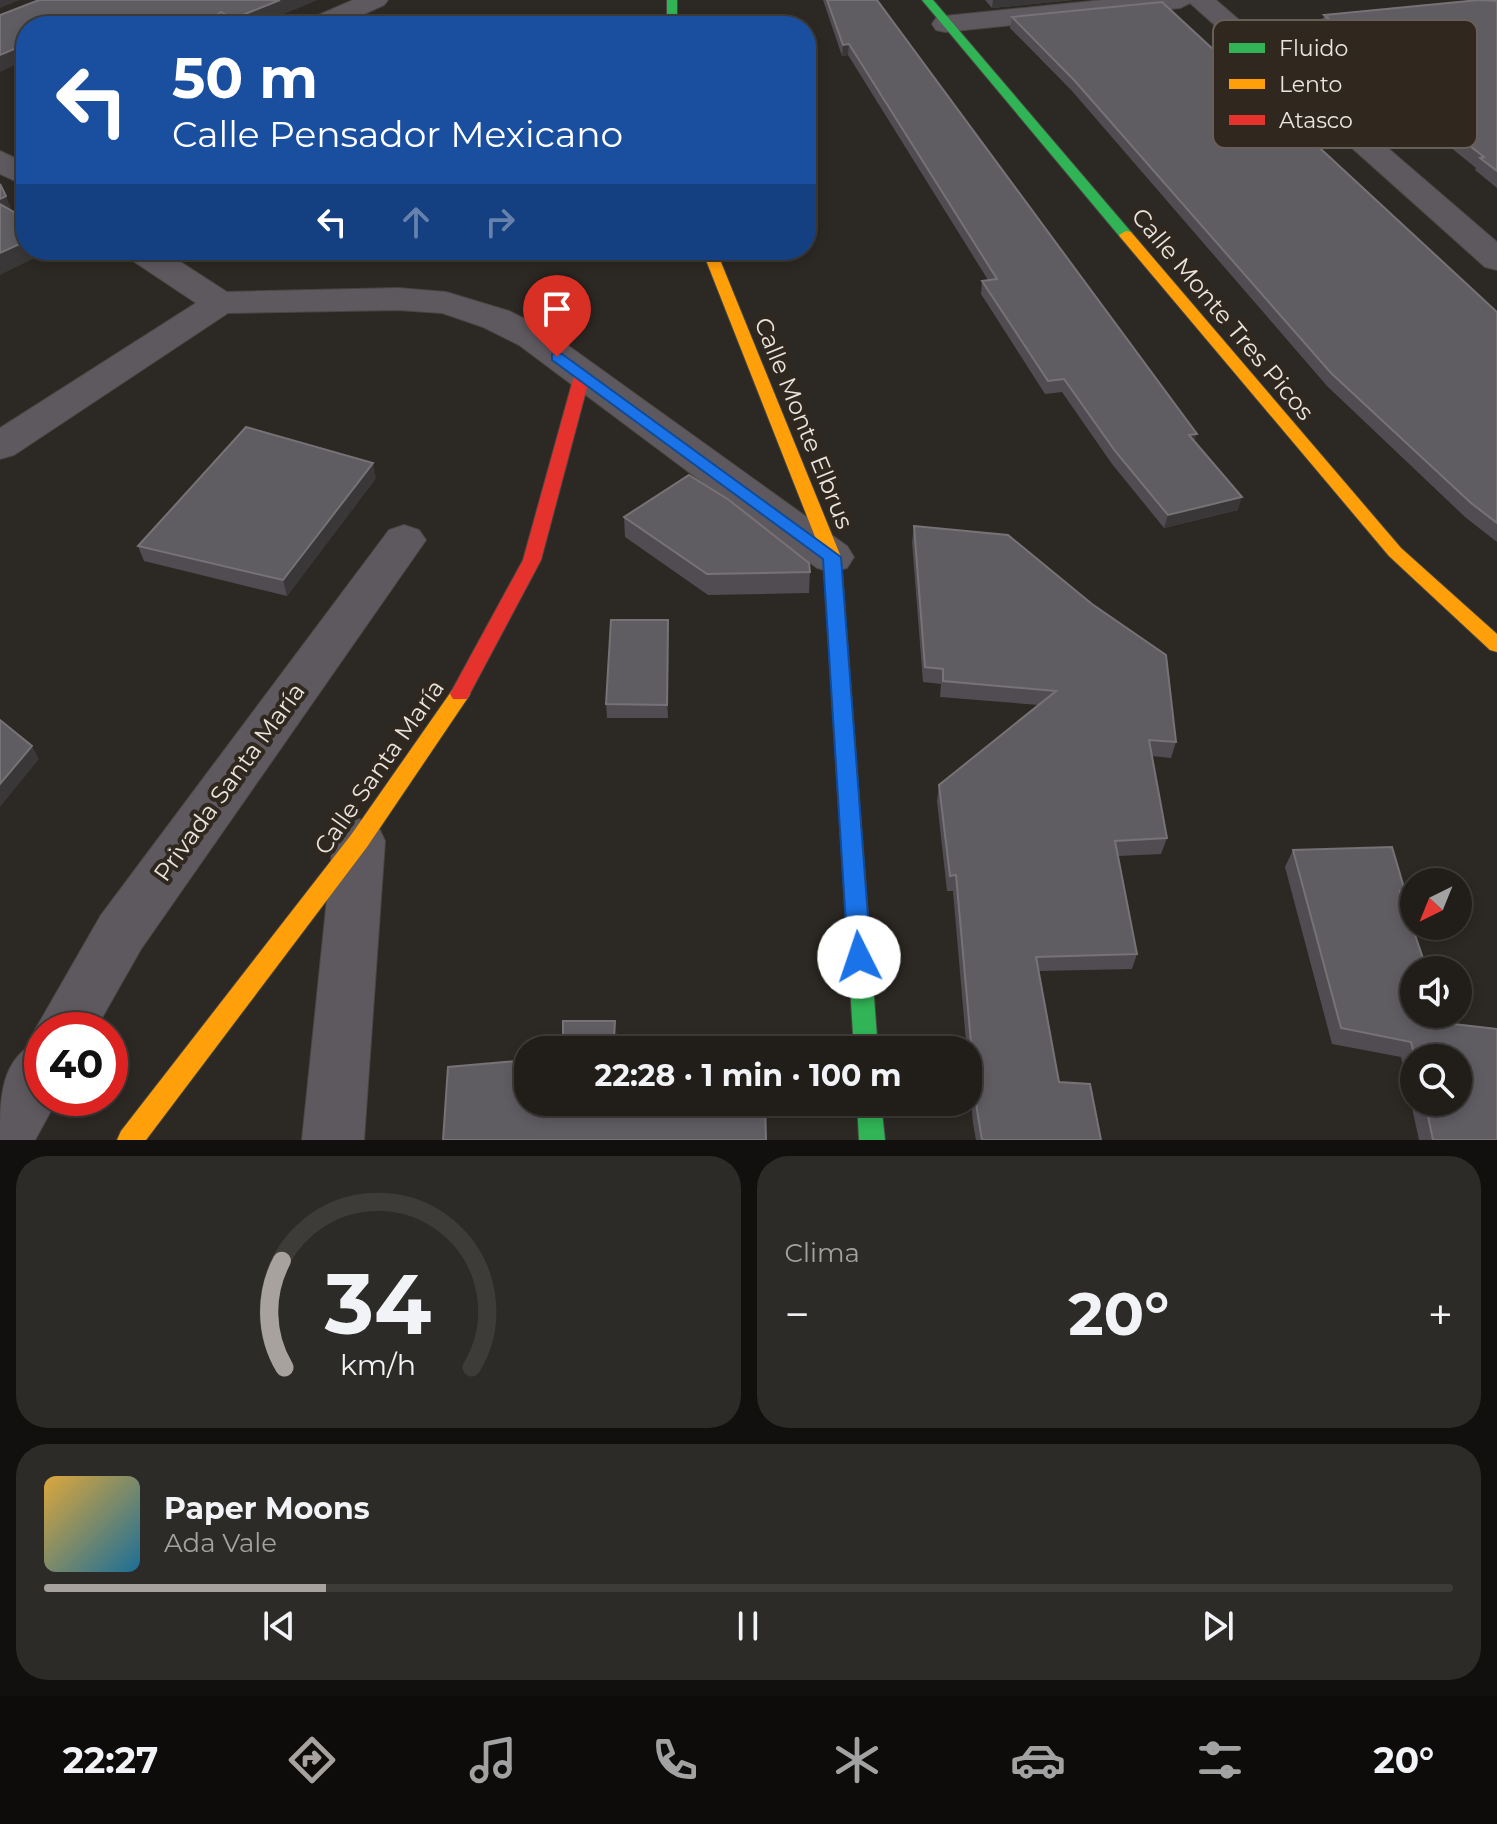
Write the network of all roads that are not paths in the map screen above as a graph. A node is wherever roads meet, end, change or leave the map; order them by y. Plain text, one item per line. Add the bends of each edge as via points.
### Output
1 (375, 0) edge
2 (976, 0) edge
3 (1180, 0) edge
4 (1201, 0) edge
5 (934, 9) edge
6 (339, 16) edge
7 (1224, 20) edge
8 (1369, 148) edge
9 (154, 260) edge
10 (713, 260) edge
11 (1497, 260) edge
12 (220, 303) junction
13 (582, 376) junction
14 (0, 446) edge
15 (404, 540) dead end
16 (832, 557) junction
17 (1497, 645) edge
18 (359, 841) junction
19 (74, 1012) edge
20 (865, 1036) edge
21 (24, 1100) edge
22 (870, 1116) edge
23 (1, 1140) edge
24 (130, 1140) edge
25 (333, 1140) edge
26 (872, 1140) edge

1 - 6 street
2 - 5 street
3 - 5 street
4 - 7 street
5 - 17 street, Calle Monte Tres Picos via 1395,552
8 - 11 street
9 - 12 street
10 - 16 street, Calle Monte Elbrus
12 - 13 street via 446,303 532,337
12 - 14 street
13 - 16 street
13 - 18 street, Calle Santa María via 532,560 452,709
15 - 19 street, Privada Santa María via 121,932
16 - 20 street, Calle Monte Elbrus
18 - 24 street, Calle Santa María
18 - 25 street
21 - 23 street
22 - 26 street

